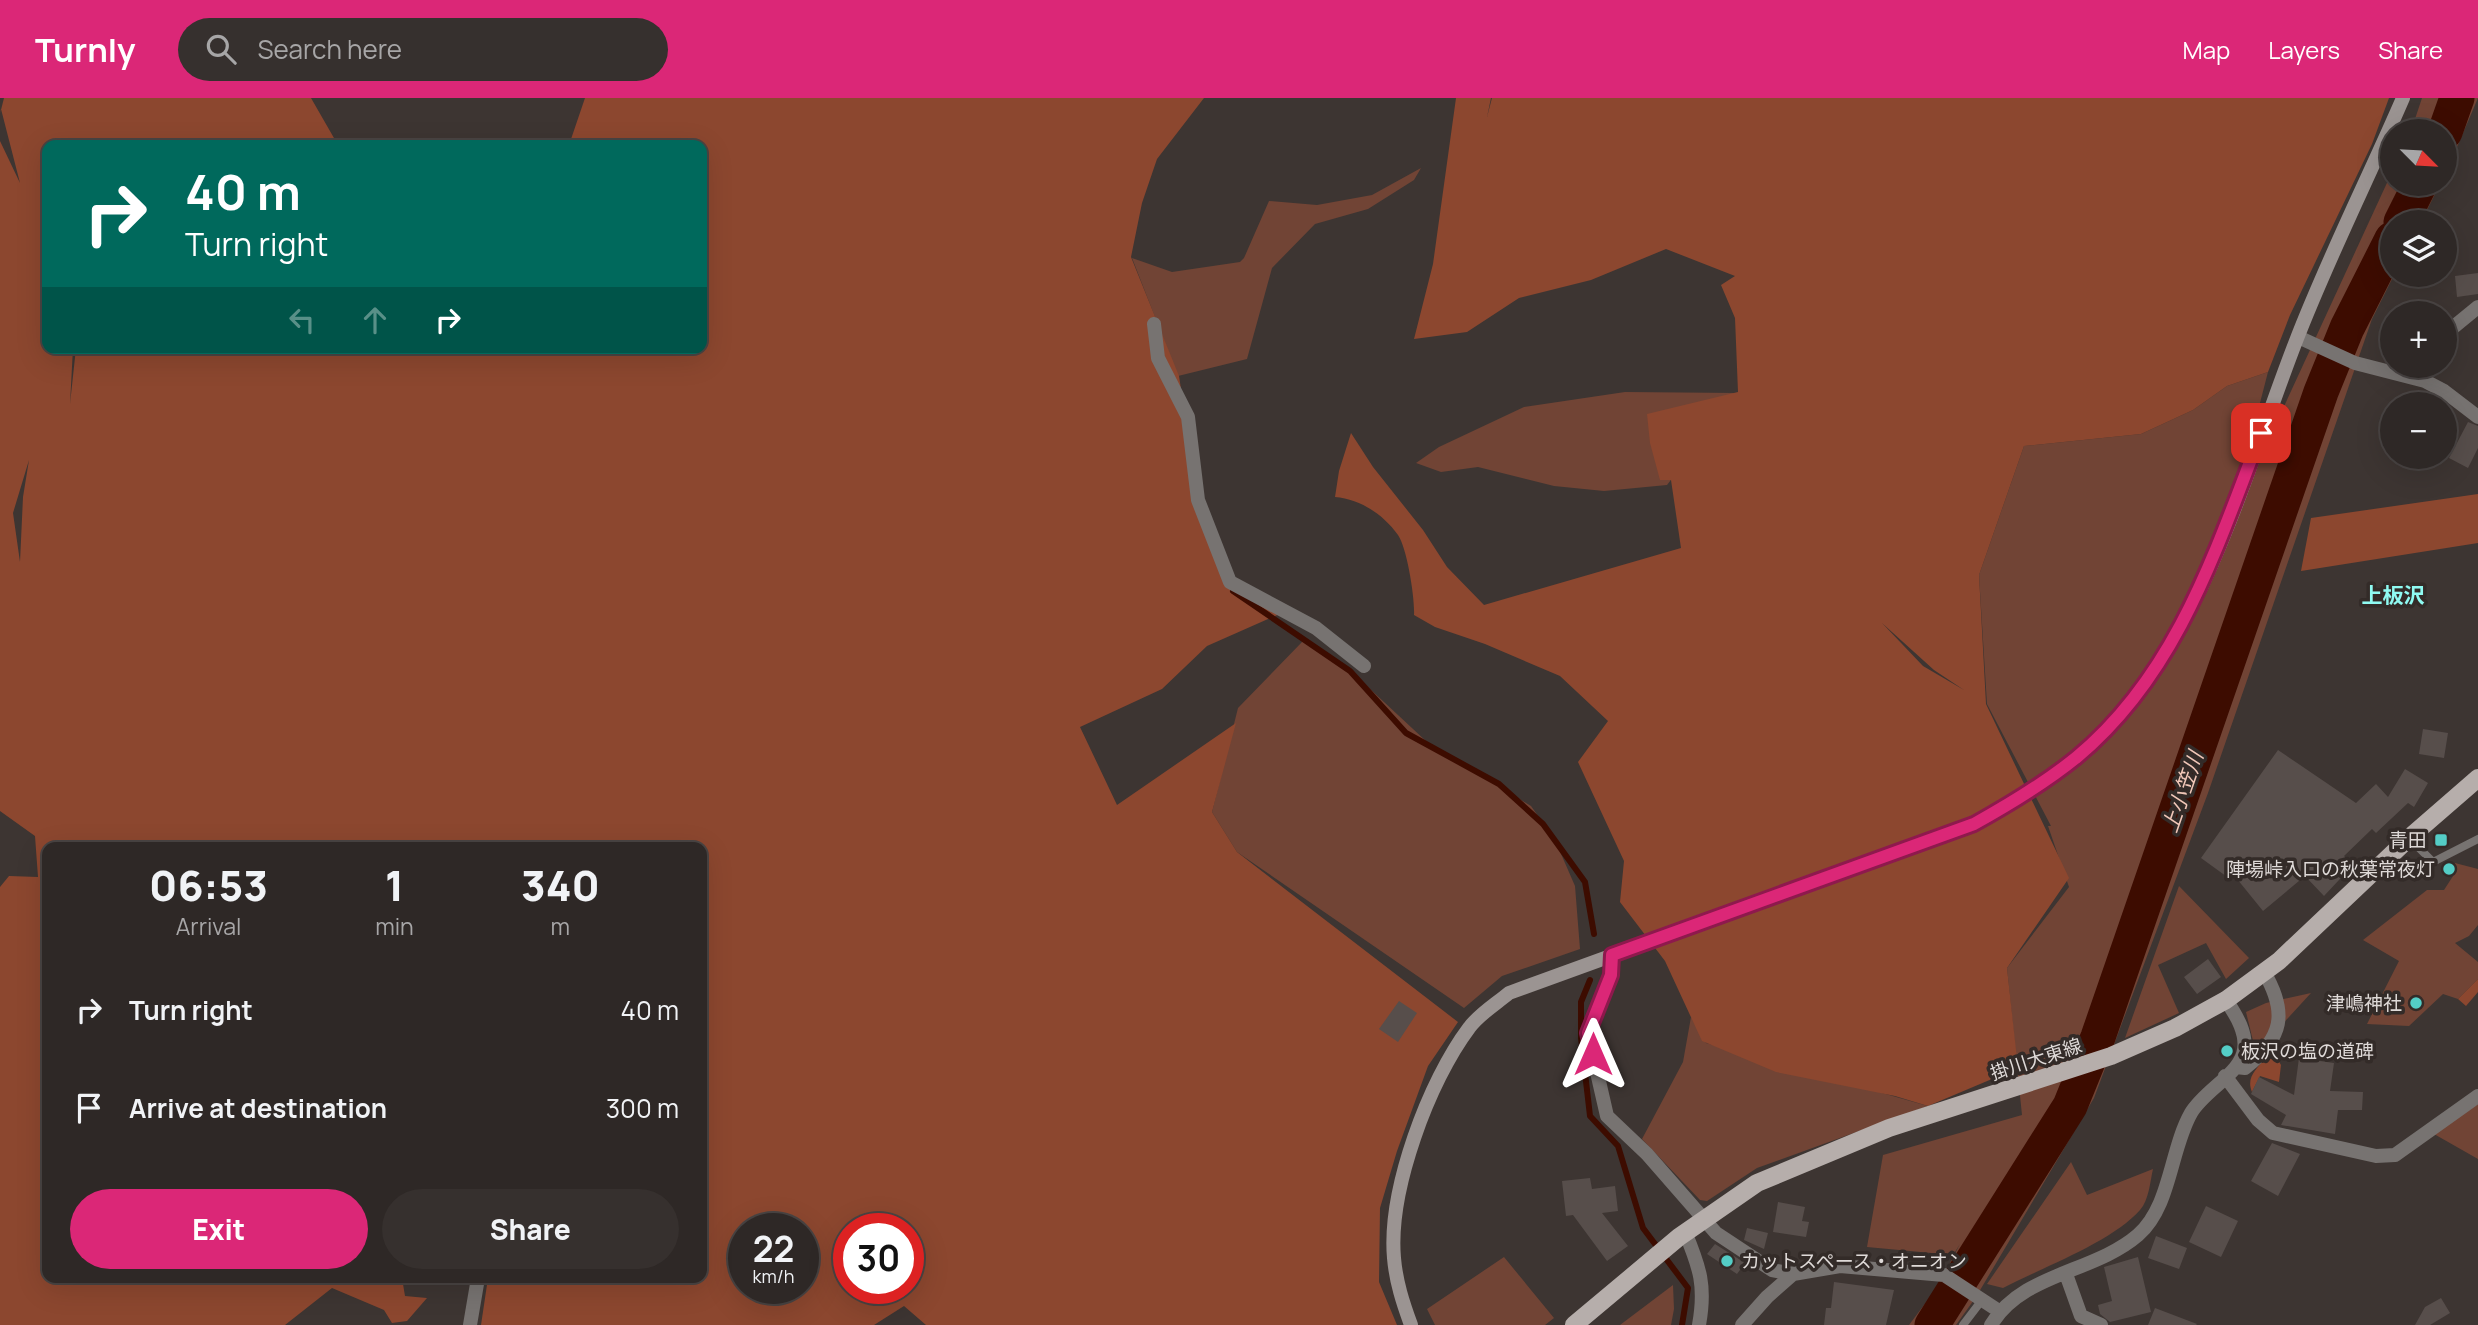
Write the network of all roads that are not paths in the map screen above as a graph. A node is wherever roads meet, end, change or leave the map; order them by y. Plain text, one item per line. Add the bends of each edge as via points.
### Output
1 (2403, 98) edge
2 (2478, 307) edge
3 (1154, 324) dead end
4 (2457, 324) edge
5 (2298, 337) junction
6 (2380, 367) edge
7 (2419, 378) edge
8 (2478, 417) edge
9 (1364, 666) dead end
10 (2478, 778) edge
11 (2409, 838) junction
12 (2478, 839) edge
13 (1612, 955) junction
14 (2264, 972) junction
15 (2226, 1000) junction
16 (2231, 1072) junction
17 (2478, 1096) edge
18 (1704, 1219) junction
19 (1682, 1234) junction
20 (1793, 1274) junction
21 (2066, 1274) junction
22 (477, 1283) edge
23 (1980, 1299) junction
24 (1999, 1311) junction
25 (470, 1325) edge
26 (1411, 1325) edge
27 (1574, 1325) edge
28 (1699, 1325) edge
29 (1742, 1325) edge
30 (1963, 1325) edge
31 (1991, 1325) edge
32 (2101, 1325) edge

1 - 5 street
2 - 4 street
3 - 9 street via 1158,358 1188,417 1198,500 1230,582 1316,628
5 - 6 street via 2355,363
5 - 13 street via 2213,559 2177,636 2146,683 2077,757 1974,824
7 - 8 street
10 - 11 main road, 掛川大東線
11 - 12 lane via 2433,862
11 - 14 main road, 掛川大東線
13 - 18 street via 1611,975 1588,1033 1607,1116
13 - 26 street via 1509,993 1471,1025 1441,1069 1399,1197 1393,1255 1399,1293
14 - 15 main road, 掛川大東線
14 - 16 street via 2280,1004 2280,1017 2262,1055
15 - 16 street via 2243,1032 2244,1053
15 - 18 main road, 掛川大東線 via 2111,1056 1889,1128 1757,1183
16 - 17 street via 2258,1120 2273,1133 2376,1156 2395,1155
16 - 21 street via 2203,1096 2190,1115 2156,1209 2141,1232
18 - 19 main road, 掛川大東線
18 - 20 street via 1746,1255 1772,1270
19 - 27 main road, 掛川大東線
19 - 28 street via 1703,1278
20 - 23 street via 1840,1266 1944,1275
20 - 29 street
21 - 24 street via 2019,1293
21 - 32 street via 2081,1316
22 - 25 street
23 - 24 street
23 - 30 lane
24 - 31 street

